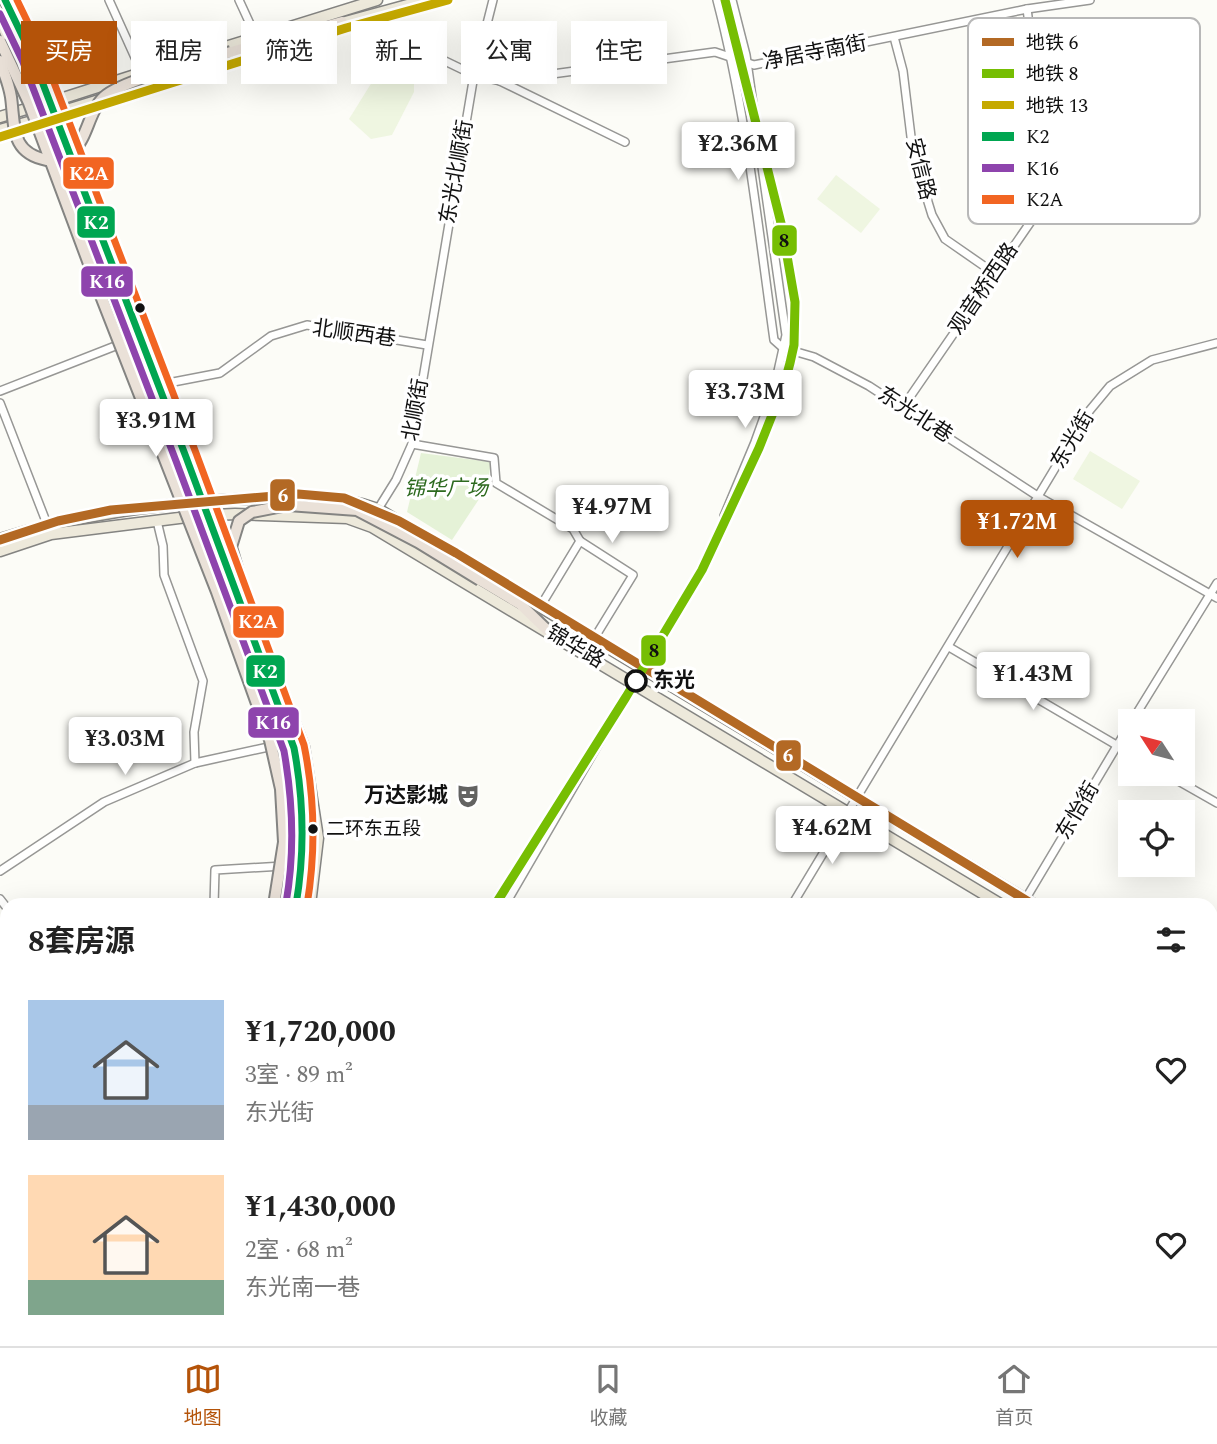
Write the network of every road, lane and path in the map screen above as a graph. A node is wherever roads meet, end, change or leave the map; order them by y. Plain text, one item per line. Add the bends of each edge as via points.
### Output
1 (5, 0) edge
2 (16, 0) edge
3 (109, 0) edge
4 (239, 0) edge
5 (377, 0) edge
6 (426, 0) edge
7 (493, 0) edge
8 (717, 0) edge
9 (732, 0) edge
10 (1089, 0) edge
11 (1027, 9) junction
12 (984, 18) edge
13 (1028, 18) edge
14 (0, 20) edge
15 (360, 20) junction
16 (249, 21) edge
17 (312, 21) edge
18 (488, 21) edge
19 (968, 21) edge
20 (342, 22) junction
21 (894, 37) junction
22 (0, 41) edge
23 (131, 49) edge
24 (732, 58) junction
25 (0, 61) edge
26 (747, 63) junction
27 (461, 69) edge
28 (557, 73) edge
29 (131, 76) edge
30 (472, 84) edge
31 (506, 84) edge
32 (59, 99) junction
33 (38, 106) junction
34 (62, 111) junction
35 (0, 117) edge
36 (43, 117) junction
37 (0, 130) edge
38 (625, 142) dead end
39 (1028, 224) edge
40 (994, 273) junction
41 (126, 341) junction
42 (1217, 343) edge
43 (427, 345) junction
44 (783, 348) junction
45 (168, 383) junction
46 (0, 391) edge
47 (0, 403) edge
48 (903, 407) junction
49 (412, 444) junction
50 (1039, 497) junction
51 (211, 501) junction
52 (190, 502) junction
53 (378, 509) junction
54 (195, 516) junction
55 (217, 516) junction
56 (724, 516) dead end
57 (157, 521) junction
58 (47, 524) junction
59 (0, 539) edge
60 (580, 541) junction
61 (0, 551) edge
62 (1217, 583) edge
63 (1213, 597) edge
64 (540, 607) junction
65 (547, 630) junction
66 (595, 637) dead end
67 (949, 647) junction
68 (642, 669) junction
69 (634, 683) junction
70 (273, 688) junction
71 (1140, 709) edge
72 (278, 745) junction
73 (1117, 746) joint
74 (195, 763) junction
75 (1187, 786) edge
76 (856, 798) junction
77 (1217, 803) edge
78 (848, 812) junction
79 (287, 865) junction
80 (0, 871) edge
81 (214, 898) edge
82 (277, 898) edge
83 (278, 898) edge
84 (297, 898) edge
85 (311, 898) edge
86 (509, 898) edge
87 (796, 898) edge
88 (990, 898) edge
89 (1019, 898) edge
90 (1030, 898) edge

1 - 70 highway, bridge via 33,58
2 - 32 main road
3 - 23 street
4 - 16 street
5 - 17 main road
6 - 15 main road
7 - 18 street, 东光北顺街
8 - 24 street
9 - 26 street
10 - 11 street, 净居寺南街
11 - 12 street, 净居寺南街
11 - 13 street, 观音桥西路
14 - 33 main road
15 - 20 main road
15 - 27 street
19 - 21 street, 净居寺南街
20 - 25 highway, bridge via 113,90 96,106 74,149 52,161 34,156 19,144
20 - 34 main road
21 - 26 street, 净居寺南街
21 - 40 street, 安信路 via 913,153 932,215 945,239
22 - 82 highway, bridge via 29,103 270,740 281,789 284,842
24 - 26 street, 净居寺南街
24 - 28 street, 净居寺南街 via 715,52
24 - 44 street via 774,340
26 - 44 street via 786,335
29 - 32 main road
30 - 43 street, 东光北顺街
31 - 38 street
32 - 33 main road
32 - 34 main road
33 - 35 main road
33 - 36 main road
34 - 36 main road
34 - 45 main road
36 - 37 main road
36 - 41 main road
39 - 40 street, 观音桥西路
40 - 48 street, 观音桥西路
41 - 46 street
41 - 52 main road
42 - 50 street, 东光街 via 1152,360 1110,386 1090,410
43 - 45 street, 北顺西巷 via 307,325 271,336 220,373
43 - 49 street, 北顺街
44 - 48 street, 东光北巷 via 814,357
44 - 56 street via 766,410
45 - 51 main road
47 - 58 street
48 - 50 street, 东光北巷
49 - 53 street, 北顺街
49 - 60 street via 494,458 496,483 573,529
50 - 63 street, 东光北巷
50 - 67 street, 东光街
51 - 52 main road, 锦华路
51 - 53 main road, 锦华路 via 305,496 355,500
51 - 55 main road
52 - 54 main road
52 - 58 main road, 锦华路
53 - 64 main road, 锦华路
54 - 55 main road, 锦华路
54 - 57 main road, 锦华路
54 - 72 main road
55 - 65 main road, 锦华路 via 348,518 372,527
55 - 85 main road via 304,747 317,838
57 - 61 main road, 锦华路 via 51,534
57 - 74 street via 164,575 203,681 194,732
58 - 59 main road, 锦华路
60 - 64 street
60 - 66 street via 633,575
62 - 63 street, 东怡街
63 - 71 street, 东怡街
64 - 68 main road, 锦华路
65 - 69 main road, 锦华路
65 - 70 highway, bridge via 520,604 357,510 289,505 253,512 239,521 231,547 267,655
67 - 73 street
67 - 76 street, 东光街
68 - 69 street
68 - 76 main road, 锦华路
69 - 78 main road, 锦华路
69 - 86 street
70 - 84 highway, bridge via 303,791
72 - 74 street
72 - 79 main road via 293,840
73 - 90 street, 东怡街
74 - 80 street via 104,802
75 - 77 street
76 - 78 street, 东光街
76 - 89 main road, 锦华路
78 - 87 street, 东光街
78 - 88 main road, 锦华路
79 - 81 street via 215,870
79 - 83 main road

